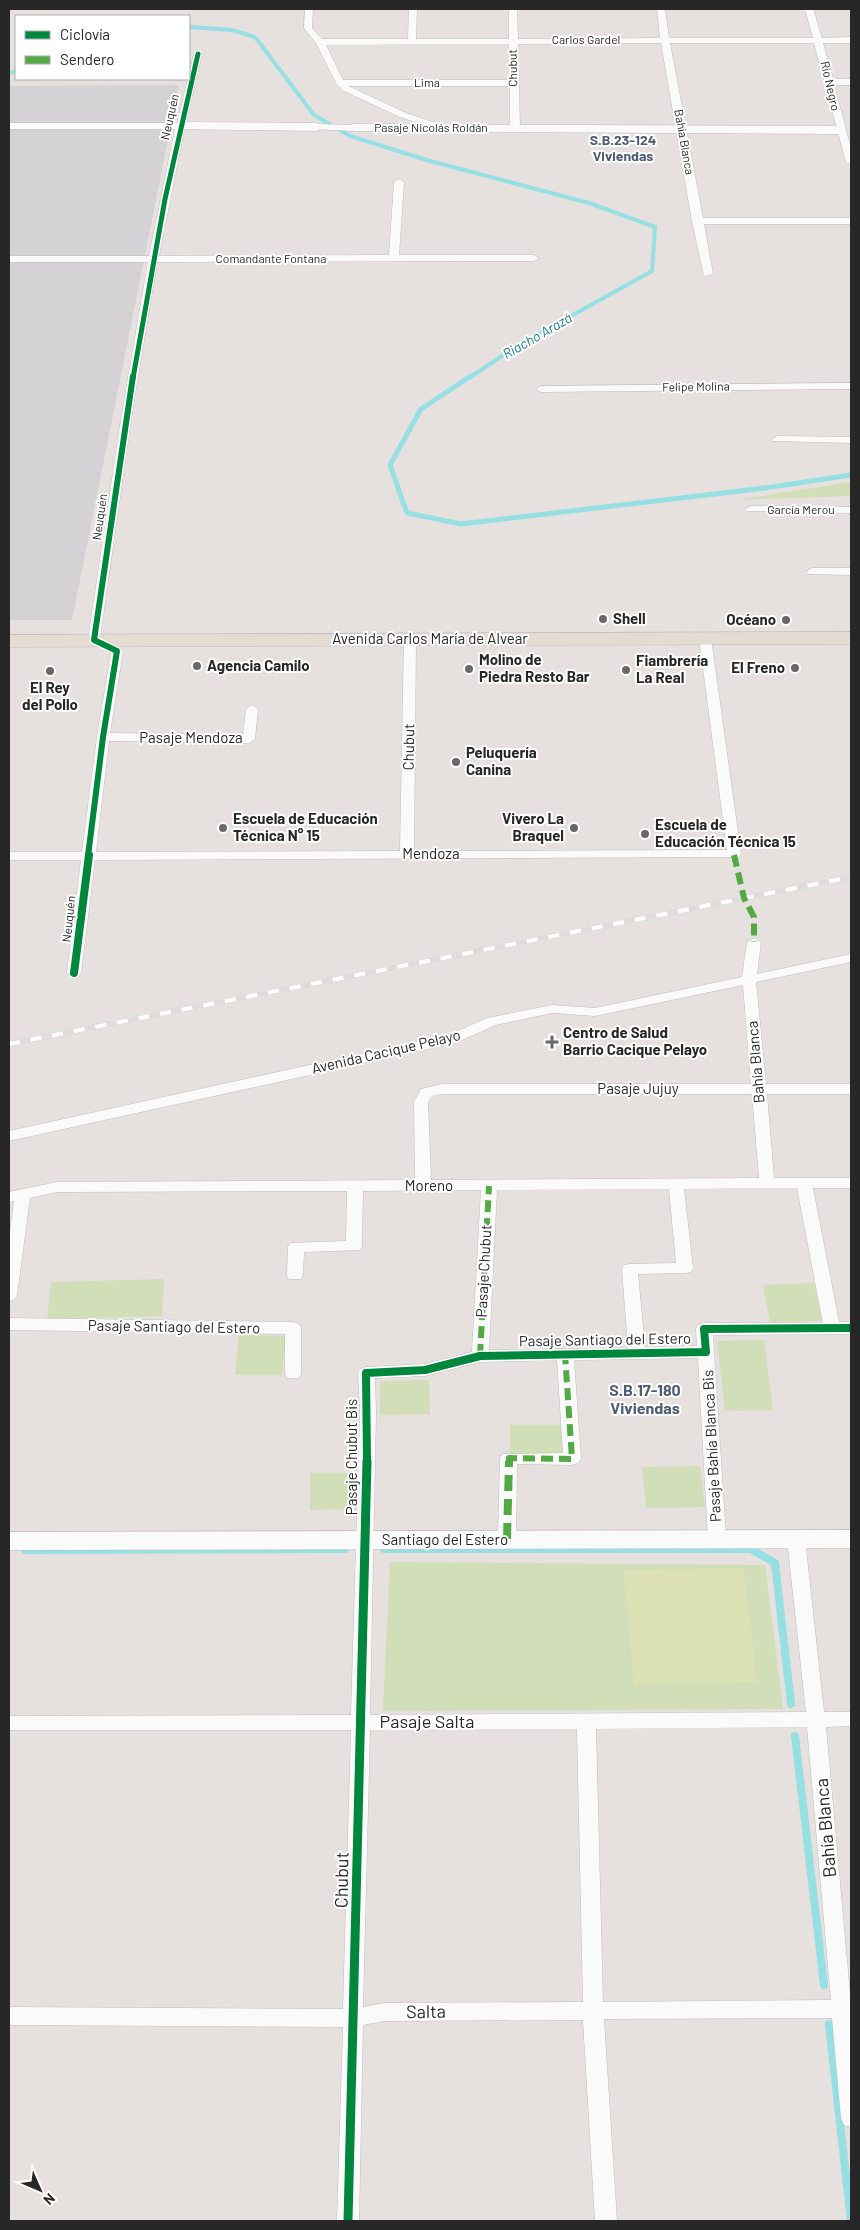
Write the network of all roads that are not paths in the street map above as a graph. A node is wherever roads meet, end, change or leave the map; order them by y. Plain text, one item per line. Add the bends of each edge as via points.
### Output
1 (310, 9) edge
2 (413, 9) edge
3 (513, 9) edge
4 (662, 9) edge
5 (809, 9) edge
6 (819, 39) junction
7 (412, 40) junction
8 (665, 40) junction
9 (851, 40) edge
10 (513, 41) junction
11 (320, 42) junction
12 (198, 54) dead end
13 (829, 82) junction
14 (851, 82) edge
15 (340, 83) junction
16 (514, 83) junction
17 (403, 115) junction
18 (9, 126) edge
19 (179, 126) junction
20 (317, 127) joint
21 (384, 127) junction
22 (846, 127) edge
23 (353, 128) joint
24 (514, 128) junction
25 (445, 129) junction
26 (683, 129) junction
27 (851, 162) edge
28 (399, 182) dead end
29 (698, 221) junction
30 (851, 221) edge
31 (394, 258) junction
32 (534, 258) dead end
33 (9, 259) edge
34 (153, 259) junction
35 (708, 274) dead end
36 (851, 386) edge
37 (541, 389) dead end
38 (777, 439) dead end
39 (851, 440) edge
40 (751, 510) dead end
41 (851, 510) edge
42 (812, 572) dead end
43 (851, 572) edge
44 (851, 638) edge
45 (94, 640) junction
46 (9, 641) edge
47 (705, 643) junction
48 (410, 645) junction
49 (851, 648) edge
50 (9, 651) edge
51 (117, 651) junction
52 (252, 709) dead end
53 (103, 738) junction
54 (407, 854) junction
55 (9, 856) edge
56 (87, 856) junction
57 (754, 942) dead end
58 (851, 958) edge
59 (74, 973) dead end
60 (749, 978) junction
61 (758, 1089) junction
62 (851, 1089) edge
63 (9, 1136) edge
64 (767, 1183) junction
65 (804, 1183) junction
66 (851, 1183) edge
67 (676, 1184) junction
68 (355, 1186) junction
69 (423, 1186) junction
70 (489, 1186) junction
71 (16, 1196) edge
72 (295, 1276) dead end
73 (9, 1295) edge
74 (9, 1324) edge
75 (832, 1328) junction
76 (851, 1328) edge
77 (706, 1352) junction
78 (637, 1353) junction
79 (565, 1354) junction
80 (480, 1356) junction
81 (366, 1373) joint
82 (293, 1374) dead end
83 (717, 1539) junction
84 (796, 1539) junction
85 (851, 1539) edge
86 (365, 1540) junction
87 (507, 1540) junction
88 (9, 1541) edge
89 (851, 1719) edge
90 (816, 1720) junction
91 (360, 1722) junction
92 (586, 1722) junction
93 (9, 1723) edge
94 (843, 2009) junction
95 (593, 2010) junction
96 (9, 2016) edge
97 (353, 2018) junction
98 (851, 2118) edge
99 (348, 2221) edge
100 (606, 2221) edge

1 - 11 street via 308,28
2 - 7 street
3 - 10 street, Chubut
4 - 8 street, Bahía Blanca
5 - 6 street, Río Negro
6 - 8 street, Carlos Gardel
6 - 9 street, Carlos Gardel
6 - 13 street, Río Negro
7 - 10 street, Carlos Gardel
7 - 11 street, Carlos Gardel
8 - 10 street, Carlos Gardel
8 - 26 street, Bahía Blanca
10 - 16 street, Chubut
11 - 15 street
12 - 19 street, Neuquén
13 - 14 street
13 - 22 street, Río Negro
15 - 16 street, Lima
15 - 17 street via 359,96
16 - 24 street, Chubut
17 - 21 street via 404,120
17 - 25 street
18 - 19 street, Pasaje Nicolás Roldán
19 - 20 street, Pasaje Nicolás Roldán
19 - 34 street, Neuquén
20 - 23 street, Pasaje Nicolás Roldán
21 - 23 street, Pasaje Nicolás Roldán
21 - 25 street, Pasaje Nicolás Roldán
22 - 26 street, Pasaje Nicolás Roldán
22 - 27 street, Río Negro
24 - 25 street, Pasaje Nicolás Roldán
24 - 26 street, Pasaje Nicolás Roldán
26 - 29 street, Bahía Blanca
28 - 31 street
29 - 30 street
29 - 35 street, Bahía Blanca
31 - 32 street, Comandante Fontana
31 - 34 street, Comandante Fontana
33 - 34 street, Comandante Fontana
34 - 45 street, Neuquén via 123,436
36 - 37 street, Felipe Molina
38 - 39 street
40 - 41 street, García Merou
42 - 43 street
44 - 47 main road, Avenida Carlos María de Alvear
45 - 46 main road, Avenida Carlos María de Alvear
45 - 48 main road, Avenida Carlos María de Alvear
45 - 51 street
47 - 48 main road, Avenida Carlos María de Alvear
47 - 49 main road, Avenida Carlos María de Alvear
47 - 54 street, Mendoza via 734,854
48 - 51 main road, Avenida Carlos María de Alvear
48 - 54 street, Chubut
50 - 51 main road, Avenida Carlos María de Alvear
51 - 53 street, Neuquén
52 - 53 street, Pasaje Mendoza via 249,739
53 - 56 street, Neuquén
54 - 56 street, Mendoza
55 - 56 street, Mendoza
56 - 59 street, Neuquén
57 - 60 street, Bahía Blanca
58 - 60 street, Avenida Cacique Pelayo
60 - 61 street, Bahía Blanca
60 - 63 street, Avenida Cacique Pelayo via 595,1012 552,1009 492,1021 455,1038
61 - 62 street, Pasaje Jujuy
61 - 64 street, Bahía Blanca
61 - 69 street, Pasaje Jujuy via 442,1089 426,1092 421,1102
64 - 65 street, Moreno
64 - 67 street, Moreno
65 - 66 street, Moreno
65 - 75 street
67 - 70 street, Moreno
67 - 78 street via 685,1268 630,1269
68 - 69 street, Moreno
68 - 71 street, Moreno via 57,1187
68 - 72 street via 354,1246 296,1247
69 - 70 street, Moreno
70 - 80 street, Pasaje Chubut
71 - 73 street
74 - 82 street, Pasaje Santiago del Estero via 293,1328
75 - 76 street, Pasaje Santiago del Estero
75 - 77 street, Pasaje Santiago del Estero via 704,1330
77 - 78 street, Pasaje Santiago del Estero
77 - 83 street, Pasaje Bahía Blanca Bis
78 - 79 street, Pasaje Santiago del Estero
79 - 80 street, Pasaje Santiago del Estero
79 - 87 street via 572,1459 509,1458
80 - 81 street, Pasaje Santiago del Estero via 425,1370
81 - 86 street, Pasaje Chubut Bis
83 - 84 street, Santiago del Estero
83 - 87 street, Santiago del Estero
84 - 85 street, Santiago del Estero
84 - 90 street, Bahía Blanca
86 - 87 street, Santiago del Estero
86 - 88 street, Santiago del Estero
86 - 91 street, Chubut
89 - 90 street
90 - 92 street, Pasaje Salta
90 - 94 street, Bahía Blanca
91 - 92 street, Pasaje Salta
91 - 93 street, Pasaje Salta
91 - 97 street, Chubut
92 - 95 street
94 - 95 street, Salta
94 - 98 street, Bahía Blanca
95 - 97 street, Salta via 385,2012
95 - 100 street
96 - 97 street, Salta
97 - 99 street, Chubut

